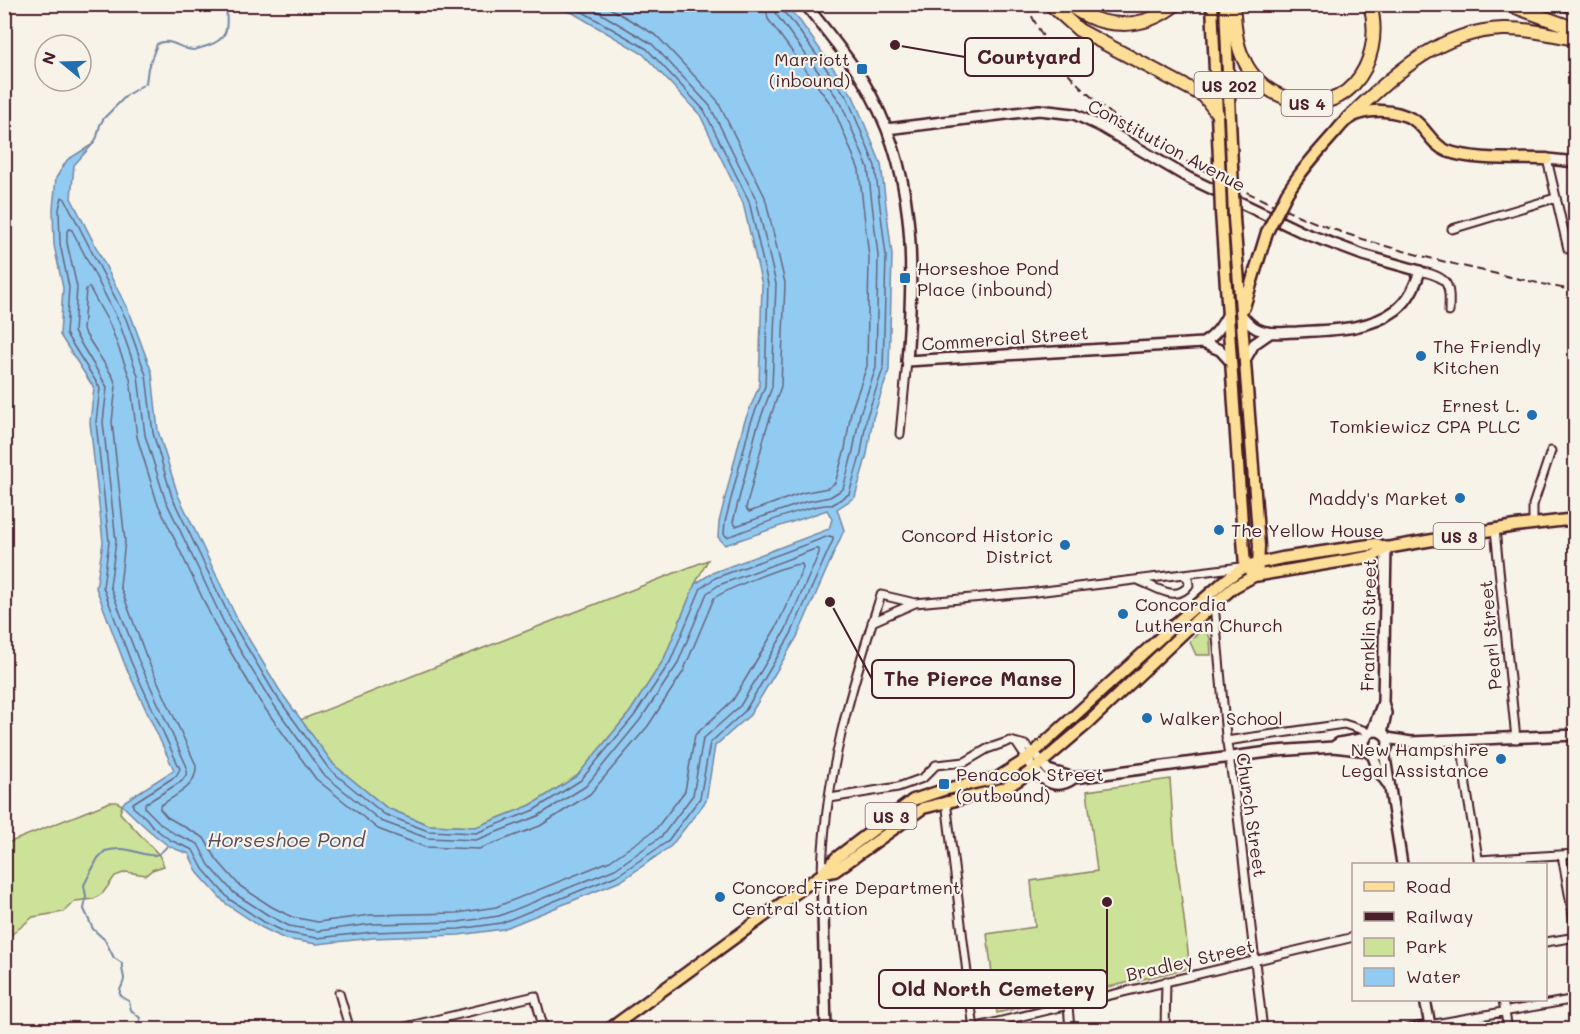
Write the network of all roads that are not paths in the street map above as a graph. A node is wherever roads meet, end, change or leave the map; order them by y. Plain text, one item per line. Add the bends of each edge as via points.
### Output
1 (805, 4) edge
2 (1050, 4) edge
3 (1068, 4) edge
4 (1176, 4) edge
5 (1212, 4) edge
6 (1225, 4) edge
7 (1233, 4) edge
8 (1370, 4) edge
9 (1508, 4) edge
10 (1566, 4) edge
11 (1575, 8) edge
12 (1575, 29) edge
13 (1575, 39) edge
14 (1217, 112) junction
15 (1347, 119) junction
16 (887, 129) junction
17 (1547, 159) junction
18 (1575, 162) edge
19 (1556, 198) junction
20 (1452, 229) dead end
21 (1568, 249) dead end
22 (1420, 271) junction
23 (1449, 312) dead end
24 (1228, 313) junction
25 (1242, 316) junction
26 (1270, 333) junction
27 (1203, 343) junction
28 (1245, 360) junction
29 (907, 361) junction
30 (1232, 362) junction
31 (900, 434) dead end
32 (1551, 451) dead end
33 (1575, 519) edge
34 (1533, 524) junction
35 (1495, 530) junction
36 (1386, 548) junction
37 (1259, 563) junction
38 (1245, 566) junction
39 (1182, 574) junction
40 (1254, 576) junction
41 (1137, 580) junction
42 (915, 603) junction
43 (1214, 604) junction
44 (872, 622) junction
45 (1383, 702) junction
46 (1369, 735) junction
47 (1385, 735) junction
48 (1575, 736) edge
49 (1515, 739) junction
50 (1226, 741) junction
51 (1462, 741) junction
52 (1411, 742) junction
53 (1575, 746) edge
54 (1333, 747) junction
55 (1385, 750) junction
56 (1370, 752) junction
57 (1030, 756) junction
58 (1230, 756) junction
59 (1038, 767) junction
60 (1389, 785) junction
61 (830, 798) junction
62 (946, 801) junction
63 (1575, 854) edge
64 (1562, 855) junction
65 (1479, 862) edge
66 (1402, 863) edge
67 (822, 874) junction
68 (1575, 932) edge
69 (1352, 937) edge
70 (1575, 937) edge
71 (1547, 942) edge
72 (1256, 960) junction
73 (1166, 981) junction
74 (339, 993) dead end
75 (1575, 999) edge
76 (1425, 1001) edge
77 (1503, 1001) edge
78 (1068, 1005) junction
79 (1505, 1012) junction
80 (429, 1021) junction
81 (1430, 1027) edge
82 (974, 1028) edge
83 (350, 1029) edge
84 (393, 1029) edge
85 (430, 1029) edge
86 (543, 1029) edge
87 (608, 1029) edge
88 (826, 1029) edge
89 (964, 1029) edge
90 (1070, 1029) edge
91 (1165, 1029) edge
92 (1263, 1029) edge
93 (1401, 1029) edge
94 (1508, 1029) edge

1 - 16 street, Commercial Street via 854,68
2 - 14 highway via 1094,39 1204,96
3 - 4 highway via 1087,17 1127,25 1150,20
5 - 14 main road, US 202
6 - 25 main road, US 202, bridge
7 - 8 highway, US 4 via 1238,44 1250,72 1280,96 1313,103 1345,93 1362,74 1374,41
9 - 12 highway
10 - 11 highway
13 - 15 highway via 1504,29 1461,36 1414,60
14 - 24 main road, US 202, bridge
15 - 17 main road via 1383,111 1416,122 1448,152
15 - 25 main road, bridge via 1287,193 1267,232
16 - 22 street, Constitution Avenue via 1039,110 1074,114 1187,177 1304,233
16 - 29 street, Commercial Street via 903,182 910,224
17 - 18 street
17 - 19 street
19 - 20 street
19 - 21 street
22 - 23 street via 1446,281
22 - 26 street via 1405,301 1380,319 1341,328
24 - 27 street via 1220,329
24 - 30 main road, US 202
25 - 26 street via 1257,330
25 - 28 main road, US 202
26 - 28 street via 1254,344
27 - 29 street, Commercial Street
27 - 30 street via 1220,350
28 - 37 main road, US 202
29 - 31 street
30 - 38 main road, US 202
32 - 34 street via 1533,505
33 - 34 main road, US 3
34 - 35 main road, US 3
35 - 36 main road, US 3
35 - 49 street, Pearl Street
36 - 37 main road, US 3 via 1376,544
36 - 40 main road, US 3 via 1374,556
36 - 45 street, Franklin Street
37 - 38 main road, US 3
37 - 40 main road, US 202
38 - 39 street
38 - 40 main road
38 - 57 main road, US 3
39 - 41 street
39 - 41 street via 1189,585 1177,594
40 - 43 main road, US 3
41 - 42 street
42 - 44 street
42 - 44 street via 881,596
43 - 50 street, Church Street
43 - 59 main road, US 3
44 - 61 street via 841,733
45 - 46 street, Franklin Street
45 - 47 street, Franklin Street
46 - 47 street
46 - 50 street via 1344,724
46 - 54 street
46 - 56 street via 1365,745
47 - 52 street
47 - 55 street
48 - 49 street
48 - 53 street
49 - 51 street
50 - 58 street, Church Street
51 - 52 street
51 - 65 street
52 - 55 street
54 - 56 street
54 - 58 street
55 - 56 street via 1378,754
55 - 60 street
56 - 60 street
57 - 59 street
57 - 61 street via 1010,741 965,762 936,765 923,778 898,787
57 - 67 main road, US 3 via 997,778 913,800 836,858
58 - 59 street via 1074,778 1059,784 1040,778
58 - 72 street, Church Street
59 - 62 main road, US 3 via 1006,788
60 - 66 street
61 - 67 street
62 - 67 main road, US 3 via 923,808 835,871
62 - 82 street
63 - 64 street
64 - 65 street
64 - 68 street
67 - 87 main road, US 3
67 - 88 street
69 - 72 street, Bradley Street
70 - 71 street
72 - 73 street, Bradley Street
72 - 92 street, Church Street
73 - 78 street, Bradley Street
73 - 91 street
74 - 83 street
75 - 79 street
76 - 81 street
77 - 79 street
78 - 82 street, Bradley Street
78 - 90 street
79 - 81 street
79 - 94 street
80 - 84 street
80 - 85 street
80 - 86 street via 535,996
81 - 93 street
82 - 89 street, Bradley Street

